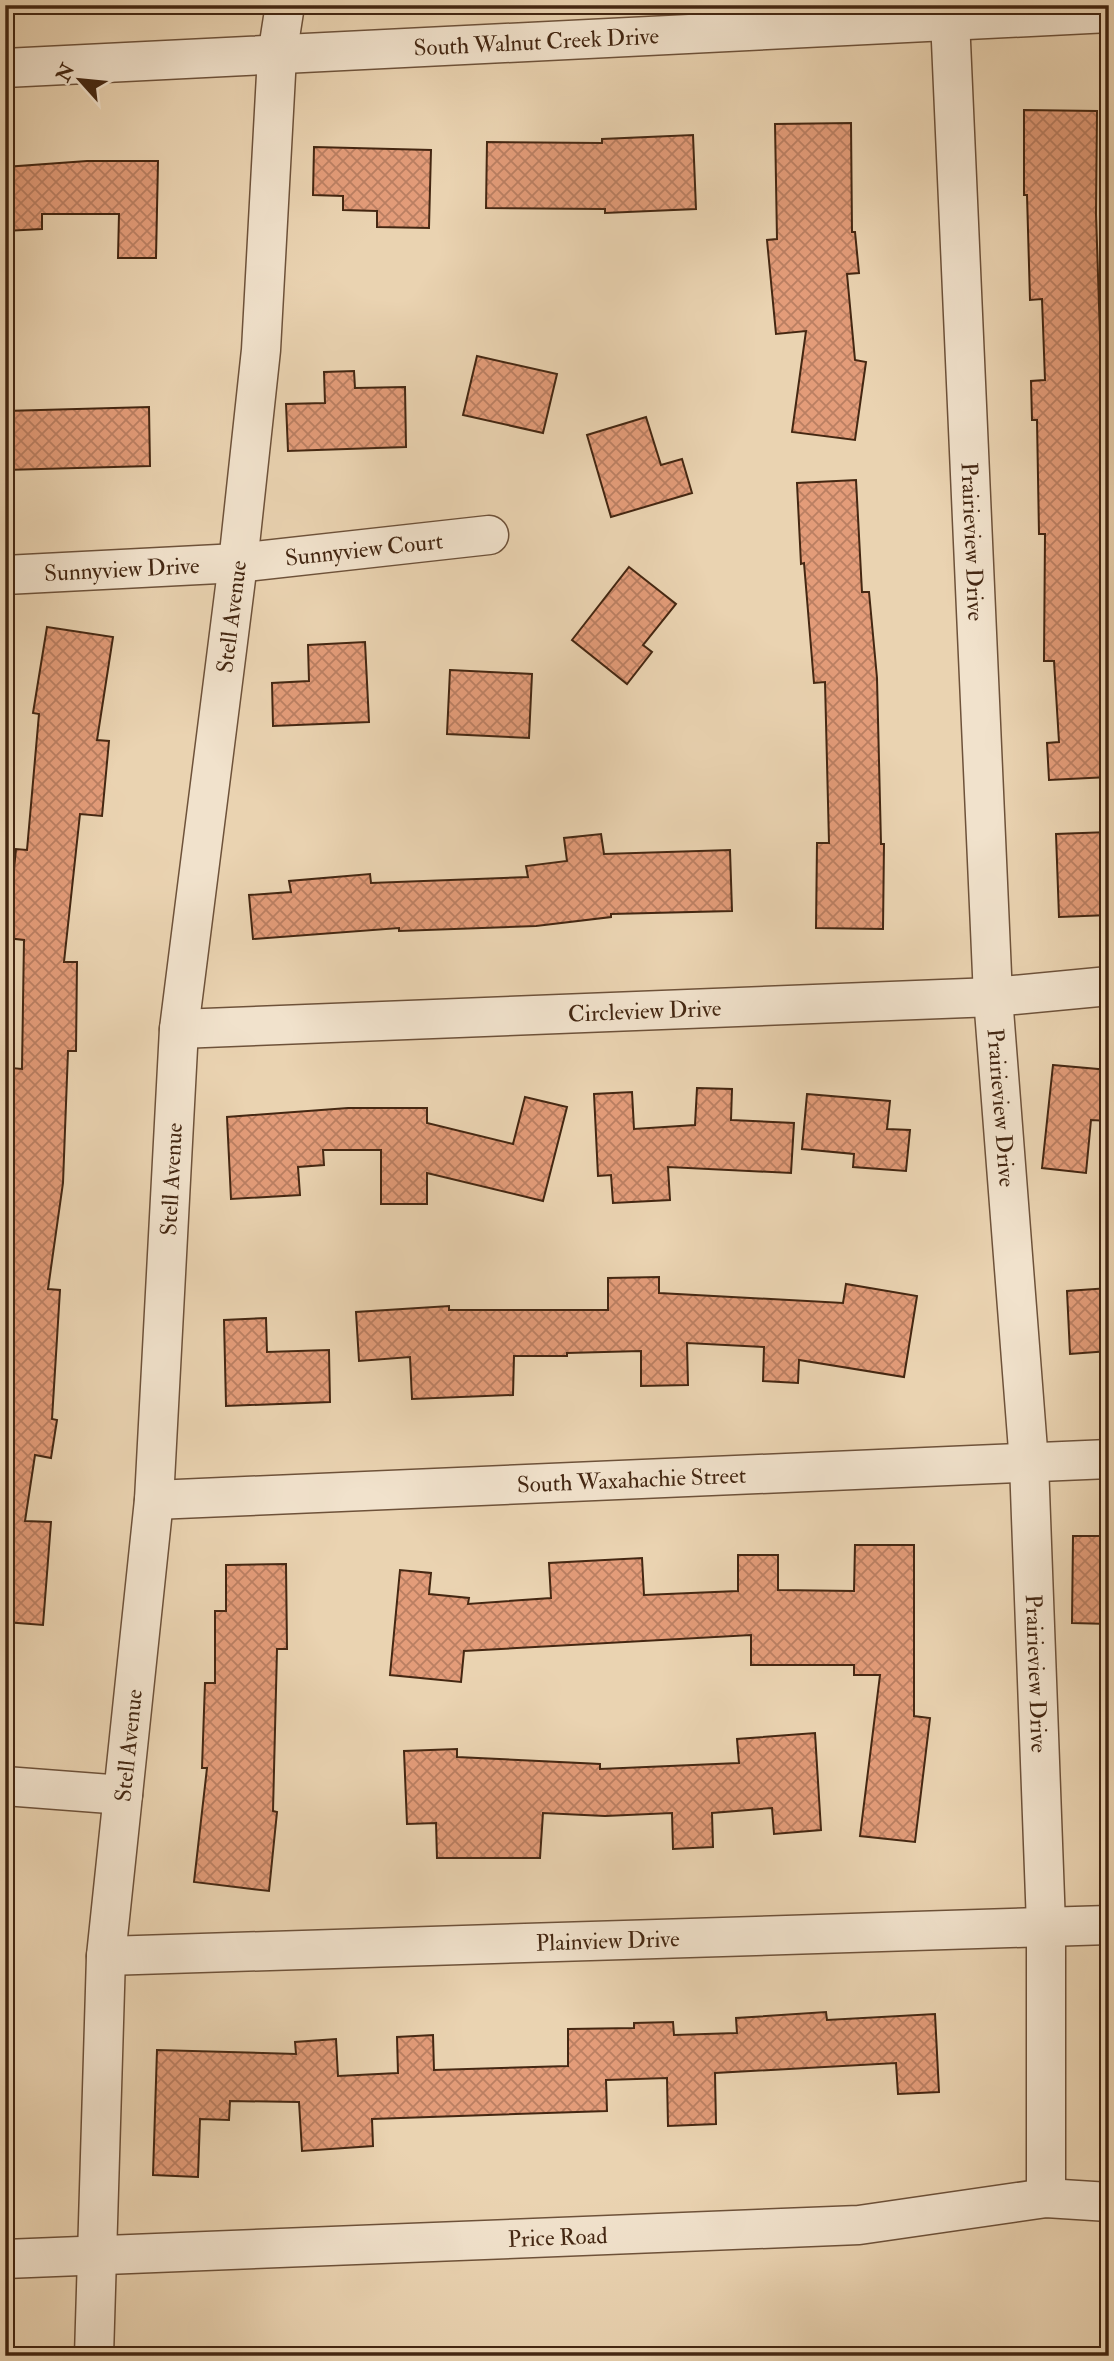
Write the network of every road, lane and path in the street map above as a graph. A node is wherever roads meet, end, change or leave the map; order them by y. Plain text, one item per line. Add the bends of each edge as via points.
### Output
1 (285, 5) edge
2 (1109, 13) edge
3 (950, 19) junction
4 (277, 56) junction
5 (5, 68) edge
6 (489, 536) dead end
7 (238, 563) junction
8 (5, 575) edge
9 (1109, 986) edge
10 (993, 997) junction
11 (179, 1029) junction
12 (1109, 1460) edge
13 (1029, 1463) junction
14 (153, 1500) junction
15 (5, 1786) edge
16 (123, 1796) junction
17 (1046, 1925) junction
18 (1109, 1925) edge
19 (106, 1956) junction
20 (1046, 2198) junction
21 (1109, 2202) edge
22 (95, 2255) junction
23 (5, 2259) edge
24 (94, 2356) edge

1 - 4 street, Stell Avenue
2 - 3 street, South Walnut Creek Drive
3 - 4 street, South Walnut Creek Drive
3 - 10 street, Prairieview Drive
4 - 5 street, South Walnut Creek Drive
4 - 7 street, Stell Avenue via 261,350
6 - 7 street, Sunnyview Court
7 - 8 street, Sunnyview Drive
7 - 11 street, Stell Avenue
9 - 10 street, Circleview Drive
10 - 11 street, Circleview Drive
10 - 13 street, Prairieview Drive
11 - 14 street, Stell Avenue
12 - 13 street, South Waxahachie Street
13 - 14 street, South Waxahachie Street
13 - 17 street, Prairieview Drive
14 - 16 street, Stell Avenue
15 - 16 street
16 - 19 street, Stell Avenue
17 - 18 street, Plainview Drive
17 - 19 street, Plainview Drive
17 - 20 street, Prairieview Drive
19 - 22 street, Stell Avenue
20 - 21 street, Price Road
20 - 22 street, Price Road via 859,2225
22 - 23 street, Price Road
22 - 24 street, Stell Avenue

